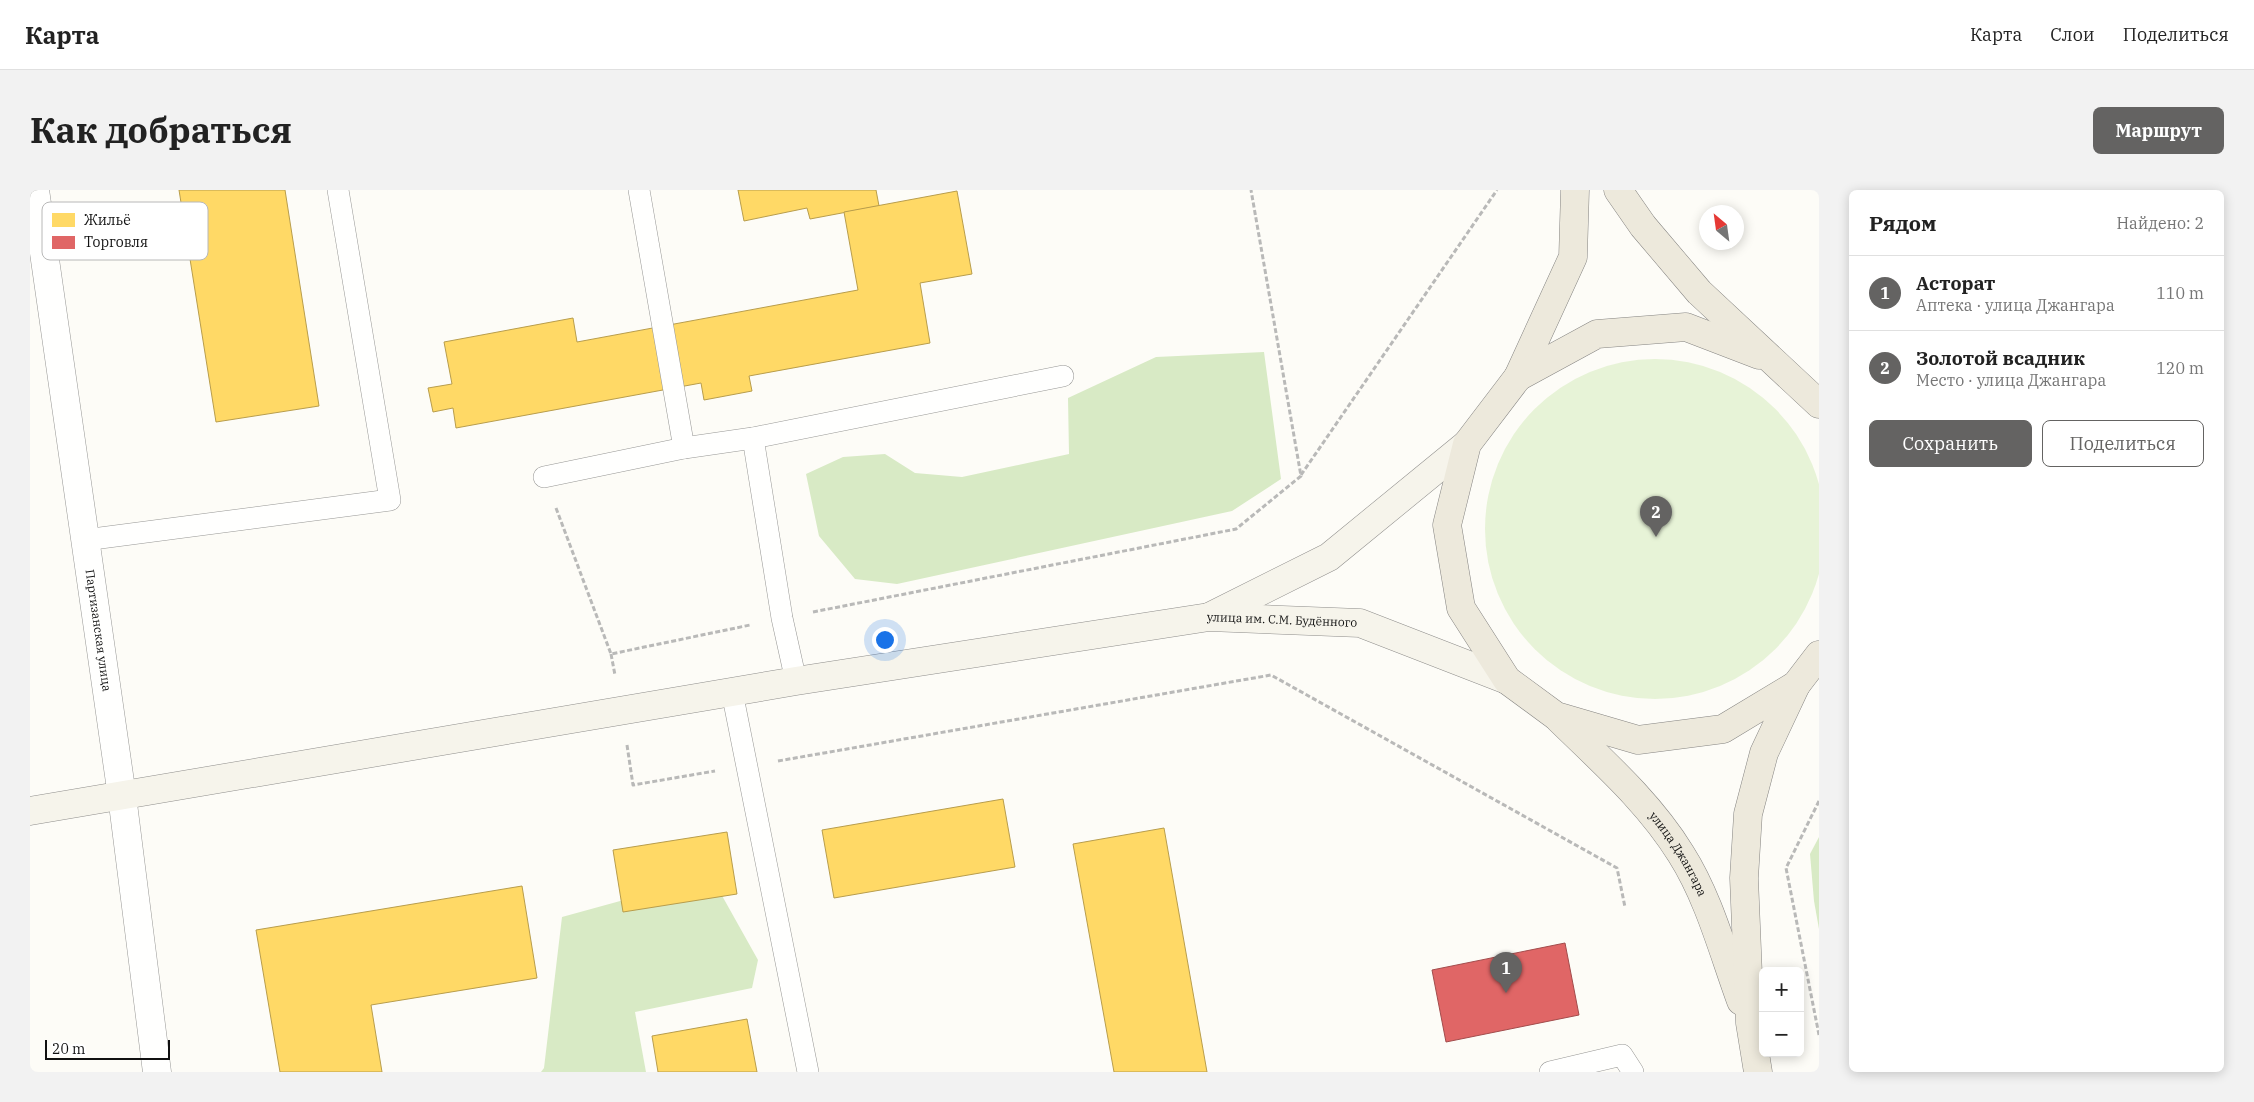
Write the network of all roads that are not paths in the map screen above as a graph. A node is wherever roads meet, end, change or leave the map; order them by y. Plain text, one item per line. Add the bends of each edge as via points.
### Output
1 (35, 190) edge
2 (338, 190) edge
3 (640, 190) edge
4 (1575, 190) edge
5 (1618, 190) edge
6 (42, 239) edge
7 (45, 260) edge
8 (1770, 358) junction
9 (1063, 376) dead end
10 (1518, 377) junction
11 (1819, 404) edge
12 (753, 438) junction
13 (1467, 444) junction
14 (684, 448) junction
15 (544, 477) road end
16 (85, 540) junction
17 (1209, 617) junction
18 (1819, 655) edge
19 (1507, 680) junction
20 (796, 681) junction
21 (1796, 685) junction
22 (732, 692) junction
23 (1556, 716) junction
24 (122, 796) junction
25 (30, 811) edge
26 (1750, 1023) junction
27 (157, 1072) edge
28 (808, 1072) edge
29 (1550, 1072) edge
30 (1633, 1072) edge
31 (1758, 1072) edge

1 - 6 street, Партизанская улица
2 - 16 lane via 390,500
3 - 14 lane
4 - 10 main road via 1573,257
5 - 8 main road via 1643,226 1699,292
7 - 16 street, Партизанская улица
8 - 10 main road via 1686,327 1597,334
8 - 11 main road
9 - 12 lane
10 - 13 main road
12 - 14 lane
12 - 20 lane via 782,618
13 - 17 main road, улица им. С.М. Будённого via 1329,558
13 - 19 main road via 1447,525 1461,608
14 - 15 lane
16 - 24 street, Партизанская улица
17 - 19 main road, улица им. С.М. Будённого via 1360,623
17 - 20 main road
18 - 21 main road
19 - 23 main road
20 - 22 main road
21 - 23 main road via 1723,729 1638,740
21 - 26 main road, улица Джангара via 1764,753 1748,814 1744,878
22 - 24 main road
22 - 28 lane
23 - 26 main road, улица Джангара via 1648,808 1681,853 1699,888
24 - 25 main road
24 - 27 street, Партизанская улица
26 - 31 main road, улица Джангара
29 - 30 lane via 1622,1055

